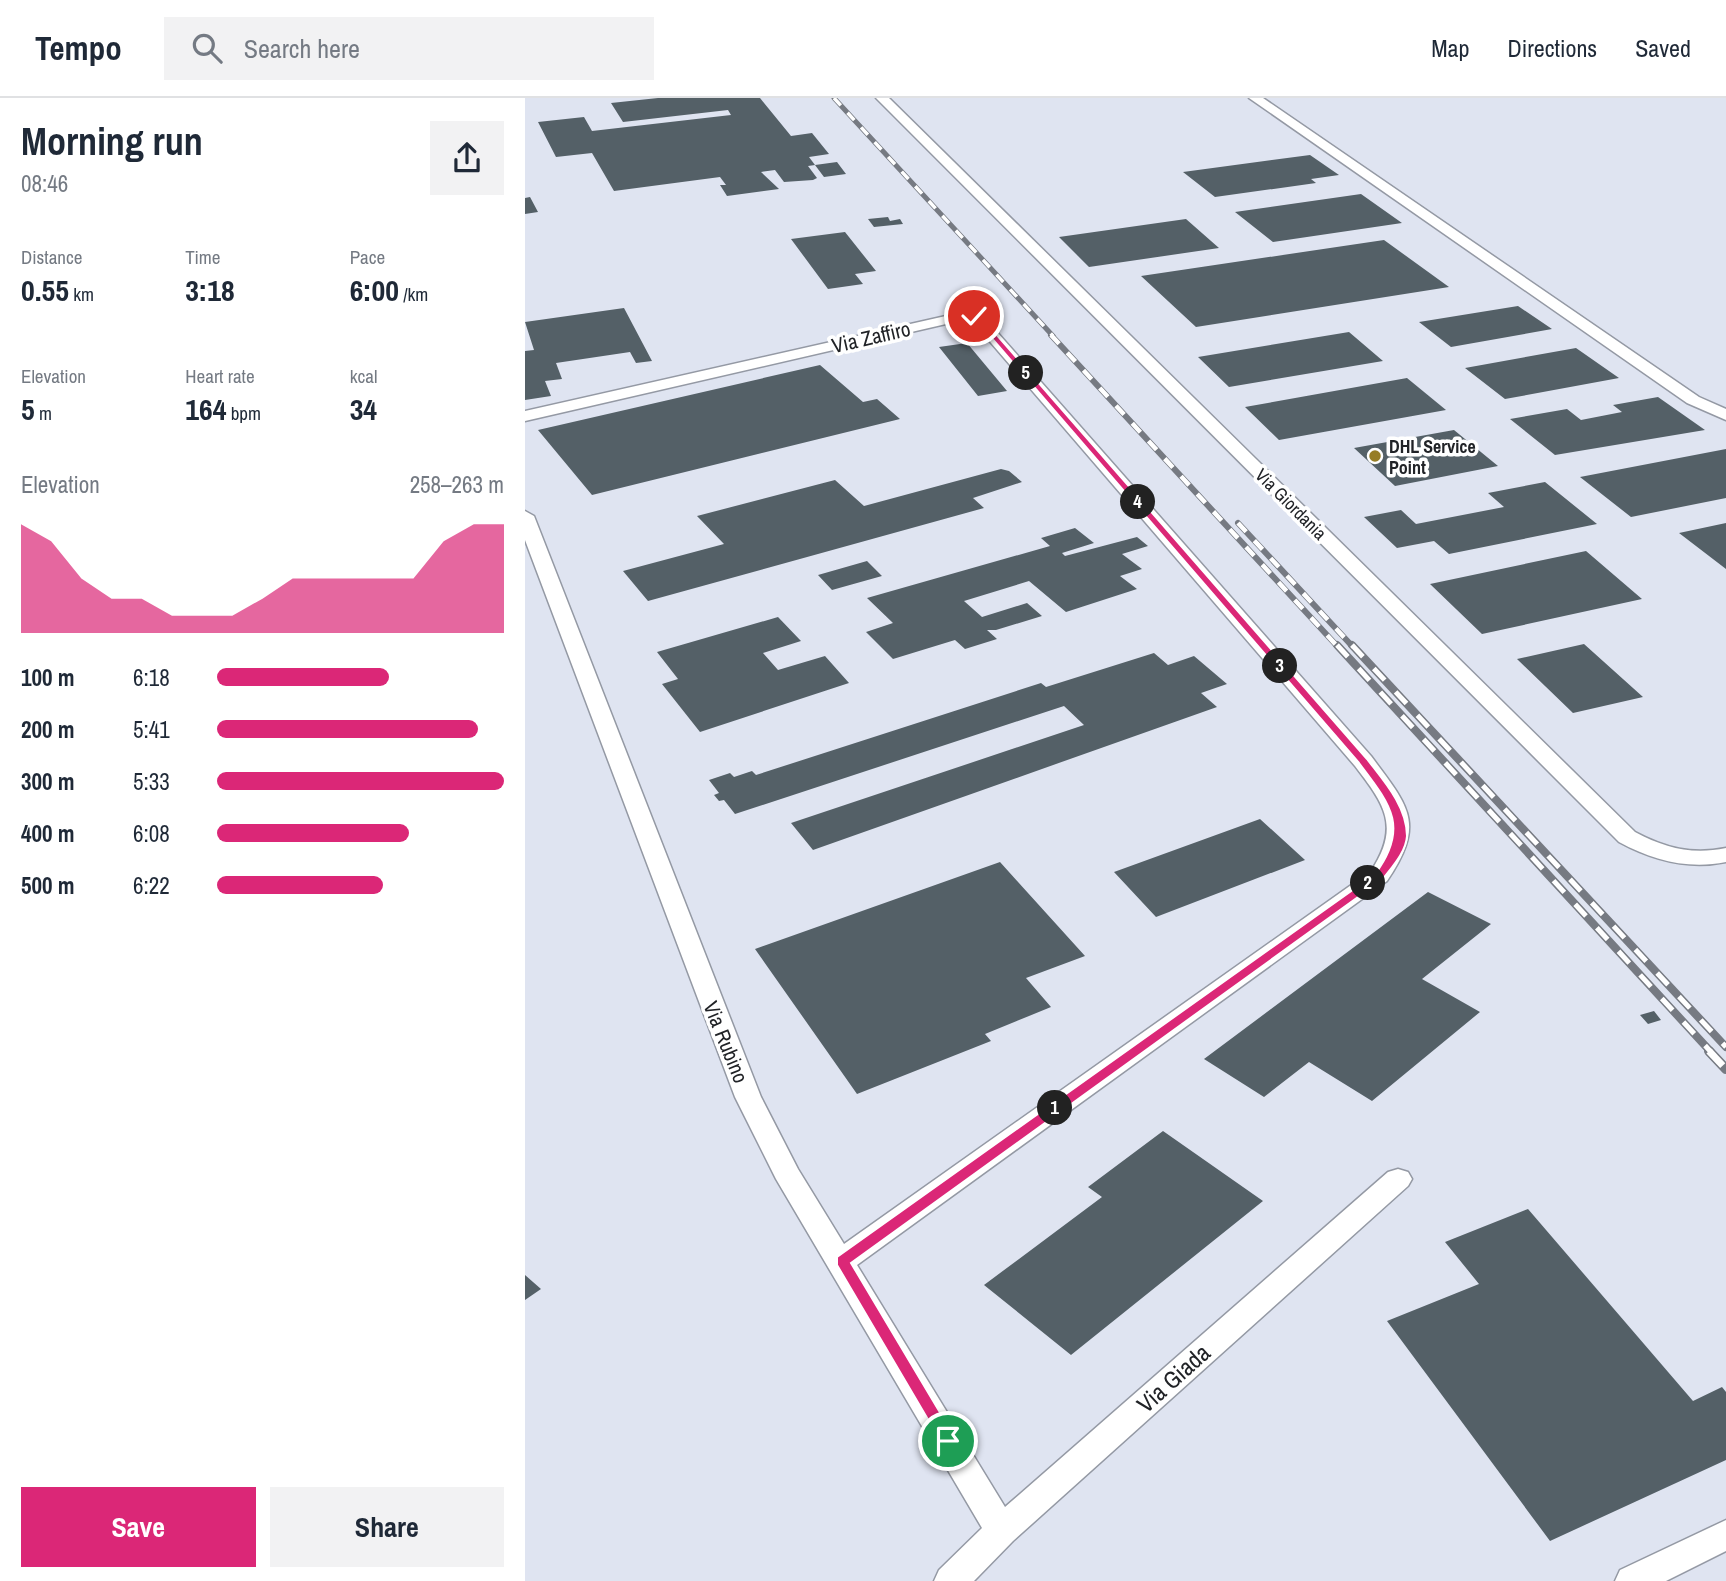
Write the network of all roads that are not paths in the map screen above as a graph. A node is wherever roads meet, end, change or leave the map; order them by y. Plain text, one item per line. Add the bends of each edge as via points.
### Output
1 (882, 98) edge
2 (1255, 98) edge
3 (1726, 415) edge
4 (525, 416) edge
5 (525, 516) edge
6 (1726, 855) edge
7 (1398, 1179) dead end
8 (842, 1261) junction
9 (1001, 1531) junction
10 (1726, 1535) edge
11 (951, 1581) edge
12 (1632, 1581) edge

1 - 6 street, Via Giordania via 1627,837 1646,848 1690,859
2 - 3 street via 1693,400
4 - 8 street, Via Zaffiro via 959,317 977,318 1390,797 1401,836 1395,855 1379,876
5 - 8 street, Via Rubino via 748,1097 786,1172
7 - 9 street, Via Giada
8 - 9 street, Via Rubino
9 - 11 street, Via Giada
10 - 12 street

